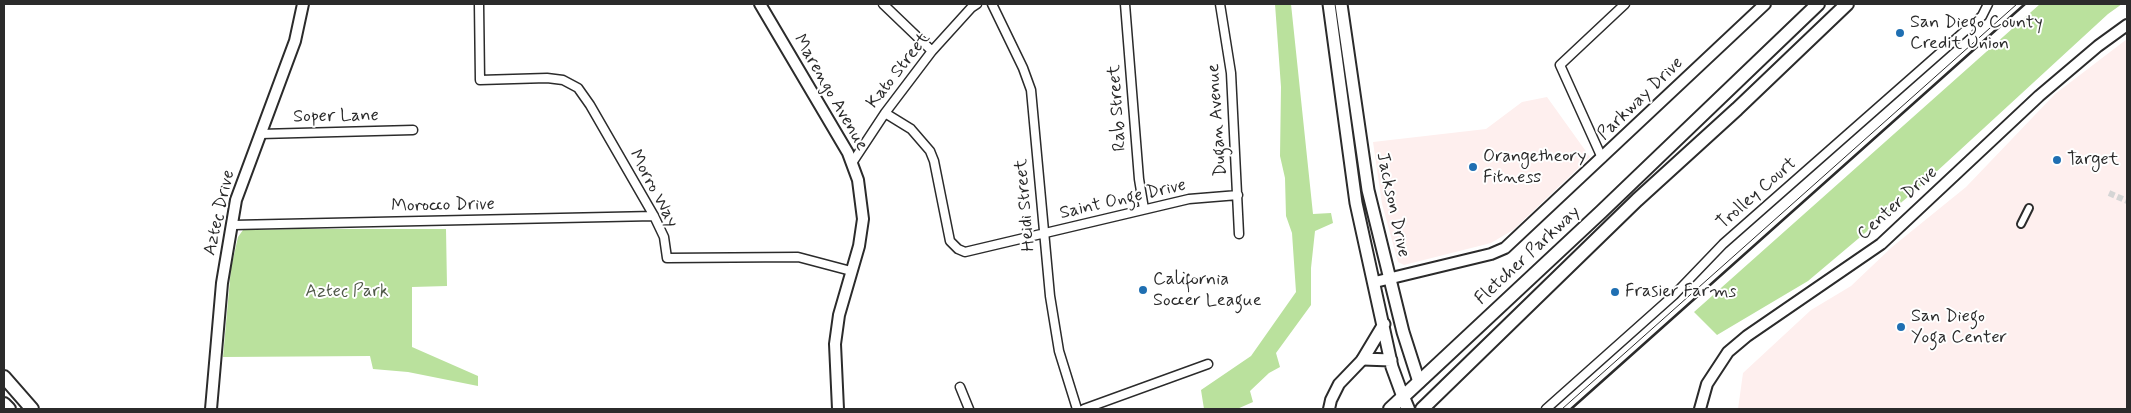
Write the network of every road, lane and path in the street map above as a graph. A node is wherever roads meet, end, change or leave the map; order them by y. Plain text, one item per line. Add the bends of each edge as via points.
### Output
1 (303, 4) edge
2 (479, 4) edge
3 (760, 4) edge
4 (882, 4) edge
5 (978, 4) edge
6 (992, 4) edge
7 (1125, 4) edge
8 (1220, 4) edge
9 (1329, 4) edge
10 (1341, 4) edge
11 (1625, 4) edge
12 (1764, 4) edge
13 (1818, 4) edge
14 (1847, 4) edge
15 (1988, 4) edge
16 (2127, 25) edge
17 (932, 51) junction
18 (885, 112) junction
19 (413, 130) dead end
20 (260, 134) junction
21 (1602, 158) junction
22 (852, 163) junction
23 (1238, 195) junction
24 (2029, 208) dead end
25 (1144, 209) junction
26 (654, 216) junction
27 (2021, 224) dead end
28 (233, 225) junction
29 (1043, 234) junction
30 (1239, 234) dead end
31 (851, 271) junction
32 (1391, 278) junction
33 (1375, 282) junction
34 (1384, 324) junction
35 (1363, 359) junction
36 (1391, 360) junction
37 (1208, 364) dead end
38 (4, 378) edge
39 (1419, 382) junction
40 (960, 388) dead end
41 (1403, 397) junction
42 (4, 404) edge
43 (1426, 408) edge
44 (9, 409) edge
45 (32, 409) edge
46 (211, 409) edge
47 (838, 409) edge
48 (970, 409) edge
49 (1077, 409) edge
50 (1084, 409) edge
51 (1329, 409) edge
52 (1390, 409) edge
53 (1408, 409) edge
54 (1546, 409) edge
55 (1700, 409) edge

1 - 20 street, Aztec Drive via 295,41
2 - 26 street, Morro Way via 480,80 547,78 563,80 578,88
3 - 22 street, Marengo Avenue
4 - 17 street
5 - 17 street, Kato Street
6 - 29 street, Heidi Street via 1024,68 1031,90
7 - 25 street, Rab Street
8 - 23 street, Dugan Avenue via 1231,73
9 - 33 main road, Jackson Drive via 1356,203
10 - 32 main road, Jackson Drive via 1368,190
11 - 21 street via 1560,65
12 - 21 street, Parkway Drive
13 - 39 main road, Fletcher Parkway
14 - 43 main road, Fletcher Parkway via 1637,200
15 - 54 street, Trolley Court via 1982,16 1723,244 1674,295
16 - 55 street, Center Drive via 2039,96 1880,244 1728,352 1707,384
17 - 18 street, Kato Street
18 - 22 street, Kato Street
18 - 29 street, Saint Onge Drive via 911,129 930,151 950,241 958,249 965,252
19 - 20 street, Soper Lane
20 - 28 street, Aztec Drive via 236,200
21 - 32 street, Parkway Drive via 1505,248
22 - 31 street, Marengo Avenue via 858,180 863,219
23 - 25 street, Saint Onge Drive via 1189,198
23 - 30 street, Dugan Avenue
24 - 27 street
25 - 29 street, Saint Onge Drive
26 - 28 street, Morocco Drive
26 - 31 street, Morro Way via 664,237 667,258 798,257
28 - 46 street, Aztec Drive via 222,282
29 - 49 street, Heidi Street via 1059,351
31 - 47 street, Marengo Avenue via 835,344
32 - 33 street, Parkway Drive
32 - 39 main road, Jackson Drive
33 - 34 main road, Jackson Drive
34 - 35 main road
34 - 36 main road, Jackson Drive
35 - 36 main road
35 - 51 street via 1339,384
36 - 41 main road, Jackson Drive
37 - 50 street
38 - 45 main road
39 - 41 main road, Fletcher Parkway
39 - 43 main road, Jackson Drive
40 - 48 street
41 - 52 main road, Fletcher Parkway
41 - 53 main road, Jackson Drive
42 - 44 main road

